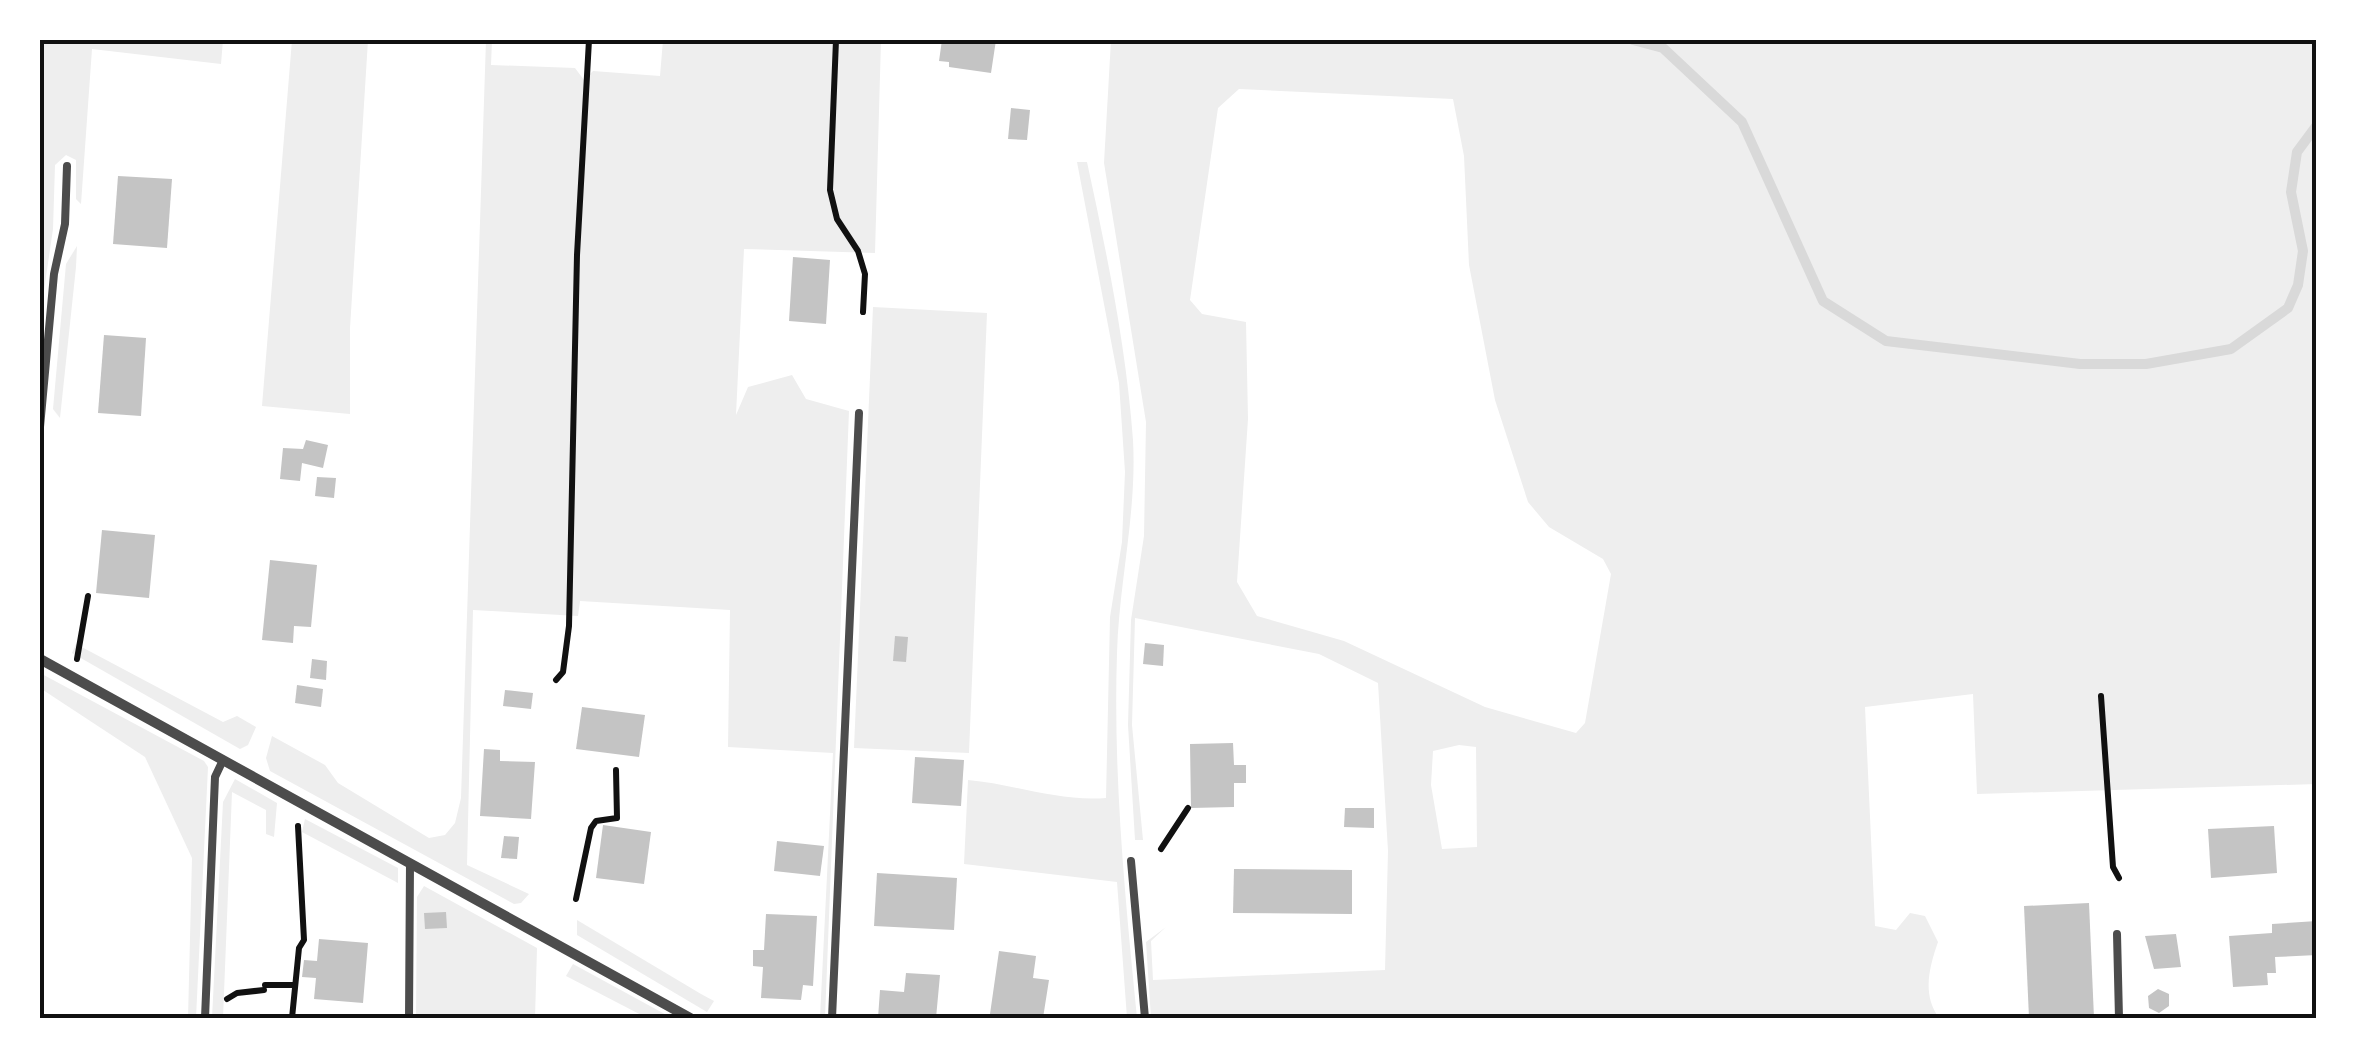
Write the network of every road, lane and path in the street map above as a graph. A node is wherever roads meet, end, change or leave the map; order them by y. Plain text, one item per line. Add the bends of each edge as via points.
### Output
1 (589, 40) edge
2 (836, 40) edge
3 (67, 166) dead end
4 (864, 312) dead end
5 (859, 413) dead end
6 (40, 426) edge
7 (88, 596) dead end
8 (82, 648) dead end
9 (40, 659) edge
10 (556, 680) dead end
11 (2102, 696) dead end
12 (222, 760) junction
13 (616, 770) dead end
14 (1188, 808) dead end
15 (299, 838) dead end
16 (1160, 849) dead end
17 (1131, 861) dead end
18 (410, 863) junction
19 (2119, 878) dead end
20 (576, 898) dead end
21 (2117, 934) dead end
22 (295, 985) junction
23 (223, 1001) dead end
24 (205, 1018) edge
25 (292, 1018) edge
26 (409, 1018) edge
27 (690, 1018) edge
28 (832, 1018) edge
29 (1145, 1018) edge
30 (2119, 1018) edge

1 - 10 path via 569,626
2 - 4 path via 830,190 865,274
3 - 6 lane
5 - 28 lane
7 - 8 path
9 - 12 street
11 - 19 path
12 - 18 street
12 - 24 lane
13 - 20 path via 617,818 596,820 591,828
14 - 16 path
15 - 22 path via 304,940
17 - 29 lane
18 - 26 lane
18 - 27 street
21 - 30 lane
22 - 23 path
22 - 25 path

